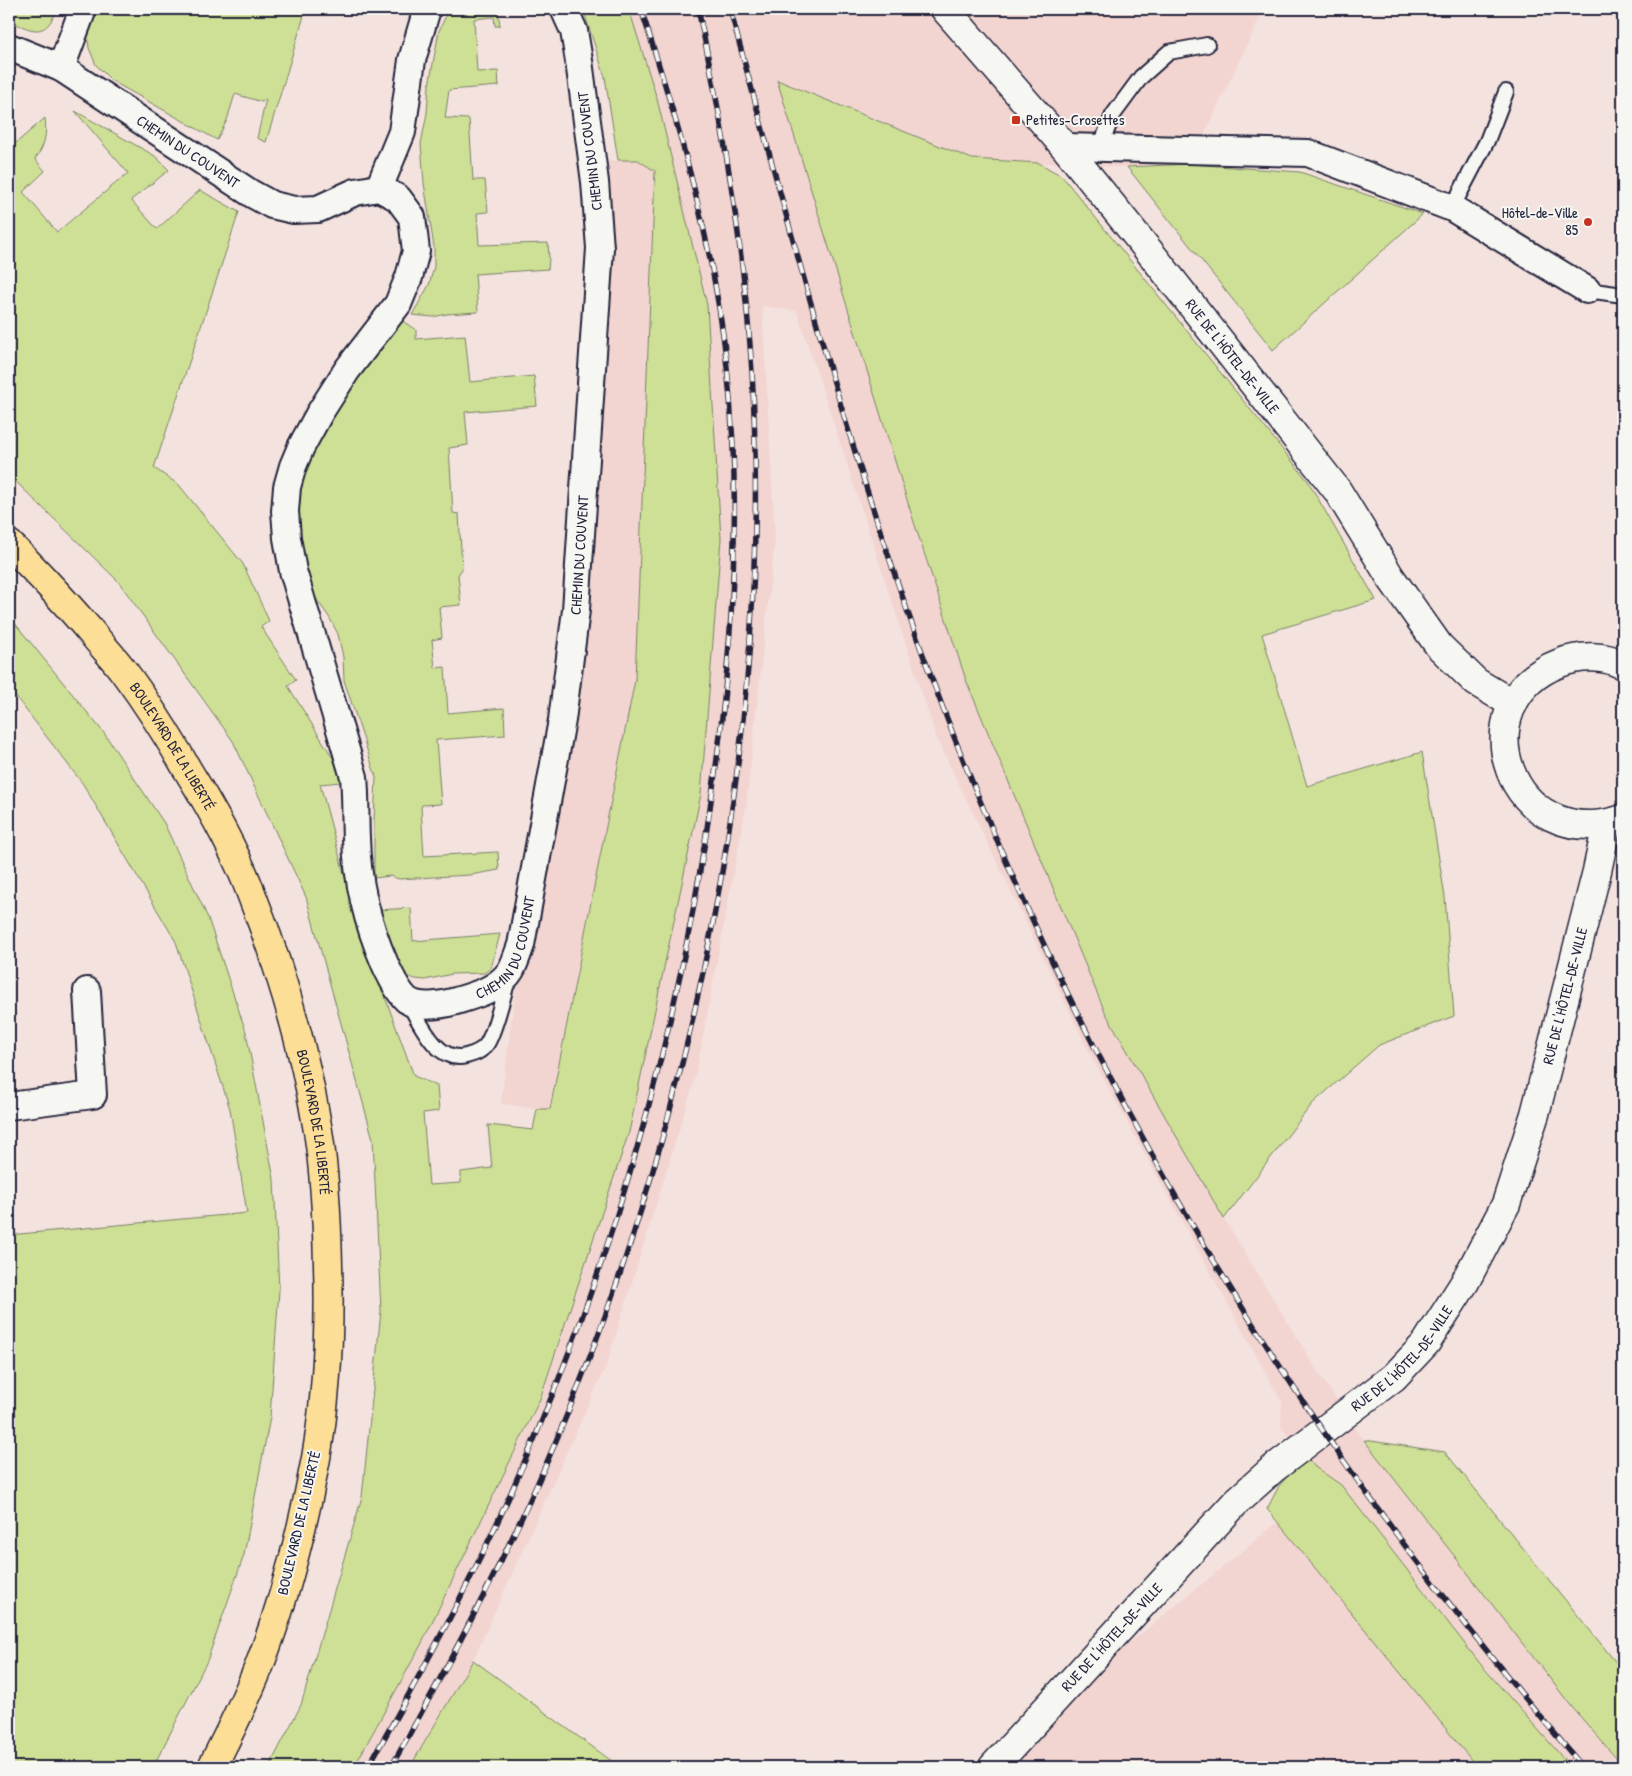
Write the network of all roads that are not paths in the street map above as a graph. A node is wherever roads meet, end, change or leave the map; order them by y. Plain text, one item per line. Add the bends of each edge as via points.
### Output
1 (83, 9) edge
2 (427, 9) edge
3 (564, 9) edge
4 (945, 9) edge
5 (1207, 45) dead end
6 (9, 47) edge
7 (61, 68) junction
8 (1506, 92) dead end
9 (1065, 147) junction
10 (1100, 147) junction
11 (379, 188) junction
12 (1452, 208) junction
13 (1587, 290) joint
14 (1623, 295) edge
15 (9, 544) edge
16 (1623, 665) edge
17 (1514, 704) junction
18 (1615, 822) edge
19 (511, 970) junction
20 (87, 991) dead end
21 (407, 999) junction
22 (9, 1106) edge
23 (212, 1767) edge
24 (993, 1767) edge

1 - 7 street
2 - 11 street via 412,60 402,132
3 - 19 street, CHEMIN DU COUVENT via 574,32 579,60 596,182 600,248 574,628 562,720 523,936
4 - 9 main road, RUE DE L'HÔTEL-DE-VILLE
5 - 10 lane via 1169,52 1141,77 1113,114
6 - 7 street, CHEMIN DU COUVENT
7 - 11 street, CHEMIN DU COUVENT via 272,205 294,210 318,209 355,192
8 - 12 lane via 1487,141
9 - 10 street
9 - 17 main road, RUE DE L'HÔTEL-DE-VILLE via 1337,490 1391,578 1439,646 1476,682
10 - 12 street via 1308,153
11 - 21 street via 398,198 412,218 416,251 409,277 398,304 347,370 301,447 287,487 285,511 293,570 354,777 356,848 369,922 376,945
12 - 13 street
13 - 14 lane
15 - 23 main road, BOULEVARD DE LA LIBERTÉ via 125,672 212,810 251,891 280,974 300,1046 318,1132 327,1218 329,1302 326,1378 316,1456 284,1594 259,1666
16 - 17 main road via 1593,657 1570,659 1548,667 1529,682
17 - 18 main road via 1506,722 1504,744 1507,764 1529,802 1565,823 1586,826
18 - 24 main road, RUE DE L'HÔTEL-DE-VILLE via 1597,872 1538,1104 1506,1204 1466,1282 1426,1342 1394,1377 1274,1468 1237,1501
19 - 21 street, CHEMIN DU COUVENT via 497,986 447,1004 417,1004
19 - 21 lane via 492,1034 476,1054 450,1056 440,1049 428,1036
20 - 22 street via 93,1094

